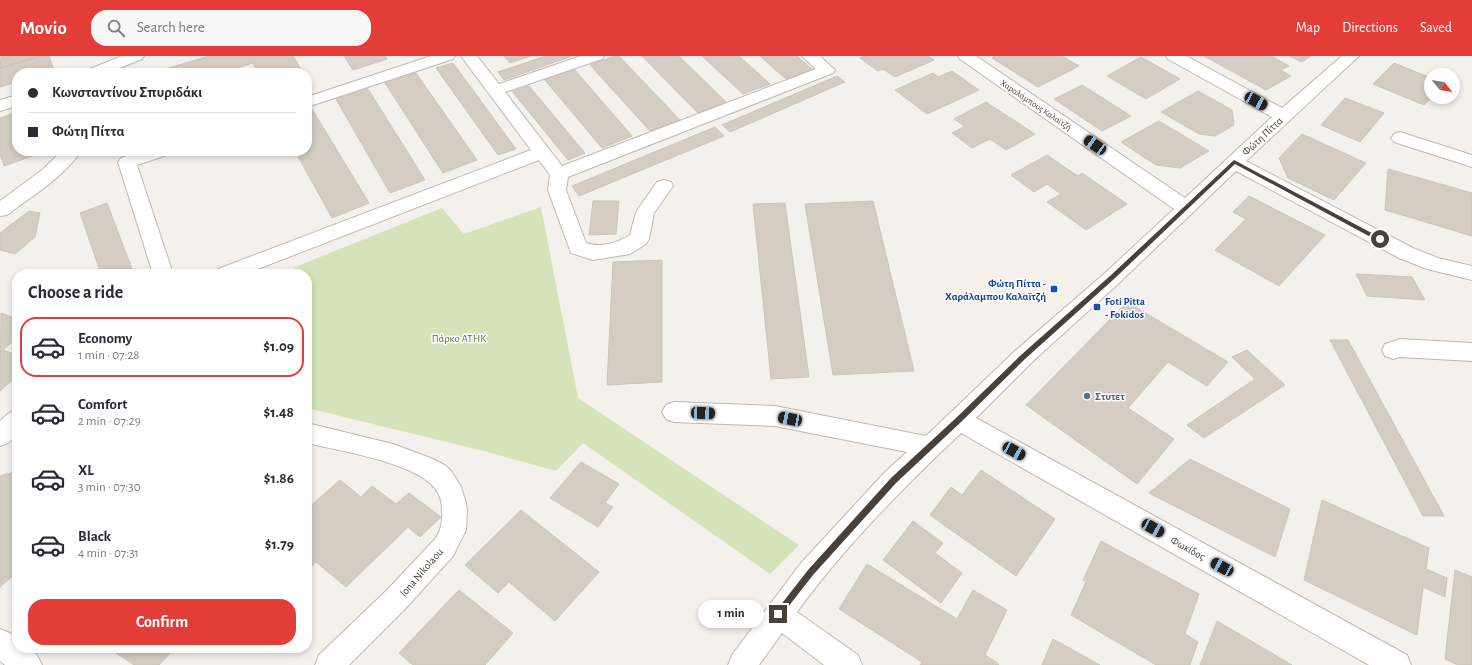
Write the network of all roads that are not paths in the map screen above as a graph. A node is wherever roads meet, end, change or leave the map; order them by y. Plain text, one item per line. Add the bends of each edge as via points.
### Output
1 (136, 56) edge
2 (447, 56) edge
3 (596, 56) edge
4 (810, 56) edge
5 (966, 56) edge
6 (1174, 56) edge
7 (1351, 56) edge
8 (475, 57) edge
9 (106, 68) edge
10 (496, 90) junction
11 (312, 100) edge
12 (12, 102) edge
13 (0, 106) edge
14 (1283, 116) junction
15 (1400, 138) dead end
16 (542, 152) junction
17 (69, 156) edge
18 (146, 156) edge
19 (1472, 161) edge
20 (1234, 162) junction
21 (560, 174) junction
22 (664, 186) dead end
23 (1186, 208) junction
24 (0, 210) edge
25 (266, 266) edge
26 (161, 269) edge
27 (251, 269) edge
28 (1472, 273) edge
29 (1393, 350) dead end
30 (1472, 352) edge
31 (674, 412) dead end
32 (959, 420) junction
33 (12, 425) edge
34 (312, 434) edge
35 (0, 436) edge
36 (931, 447) junction
37 (778, 614) junction
38 (0, 643) edge
39 (12, 652) edge
40 (13, 653) edge
41 (1391, 663) edge
42 (28, 665) edge
43 (329, 665) edge
44 (742, 665) edge
45 (848, 665) edge

1 - 9 street
2 - 11 street
3 - 10 street
4 - 21 street via 827,70
5 - 23 street, Χαραλάμπους Καλαϊτζή
6 - 14 street
7 - 14 street, Φώτη Πίττα
8 - 10 street
10 - 16 street
12 - 13 street
14 - 20 street, Φώτη Πίττα
15 - 19 street
16 - 21 street
16 - 25 street via 427,195
17 - 24 street
18 - 26 street via 127,162
20 - 23 street, Φώτη Πίττα
20 - 28 street via 1406,253 1434,264
21 - 22 street via 557,190 578,248 593,253 623,249 639,239 645,212
23 - 32 street, Φώτη Πίττα via 1023,357
25 - 27 street
29 - 30 street via 1400,348
31 - 36 street via 775,416
32 - 36 street, Φώτη Πίττα
32 - 41 street, Φωκίδος
33 - 35 street
34 - 43 street, Iona Nikolaou via 396,456 422,466 438,475 454,500 455,518 450,538 433,561
36 - 37 street, Φώτη Πίττα via 894,480 810,572
37 - 44 street, Φώτη Πίττα
37 - 45 street
38 - 39 street
40 - 42 street

